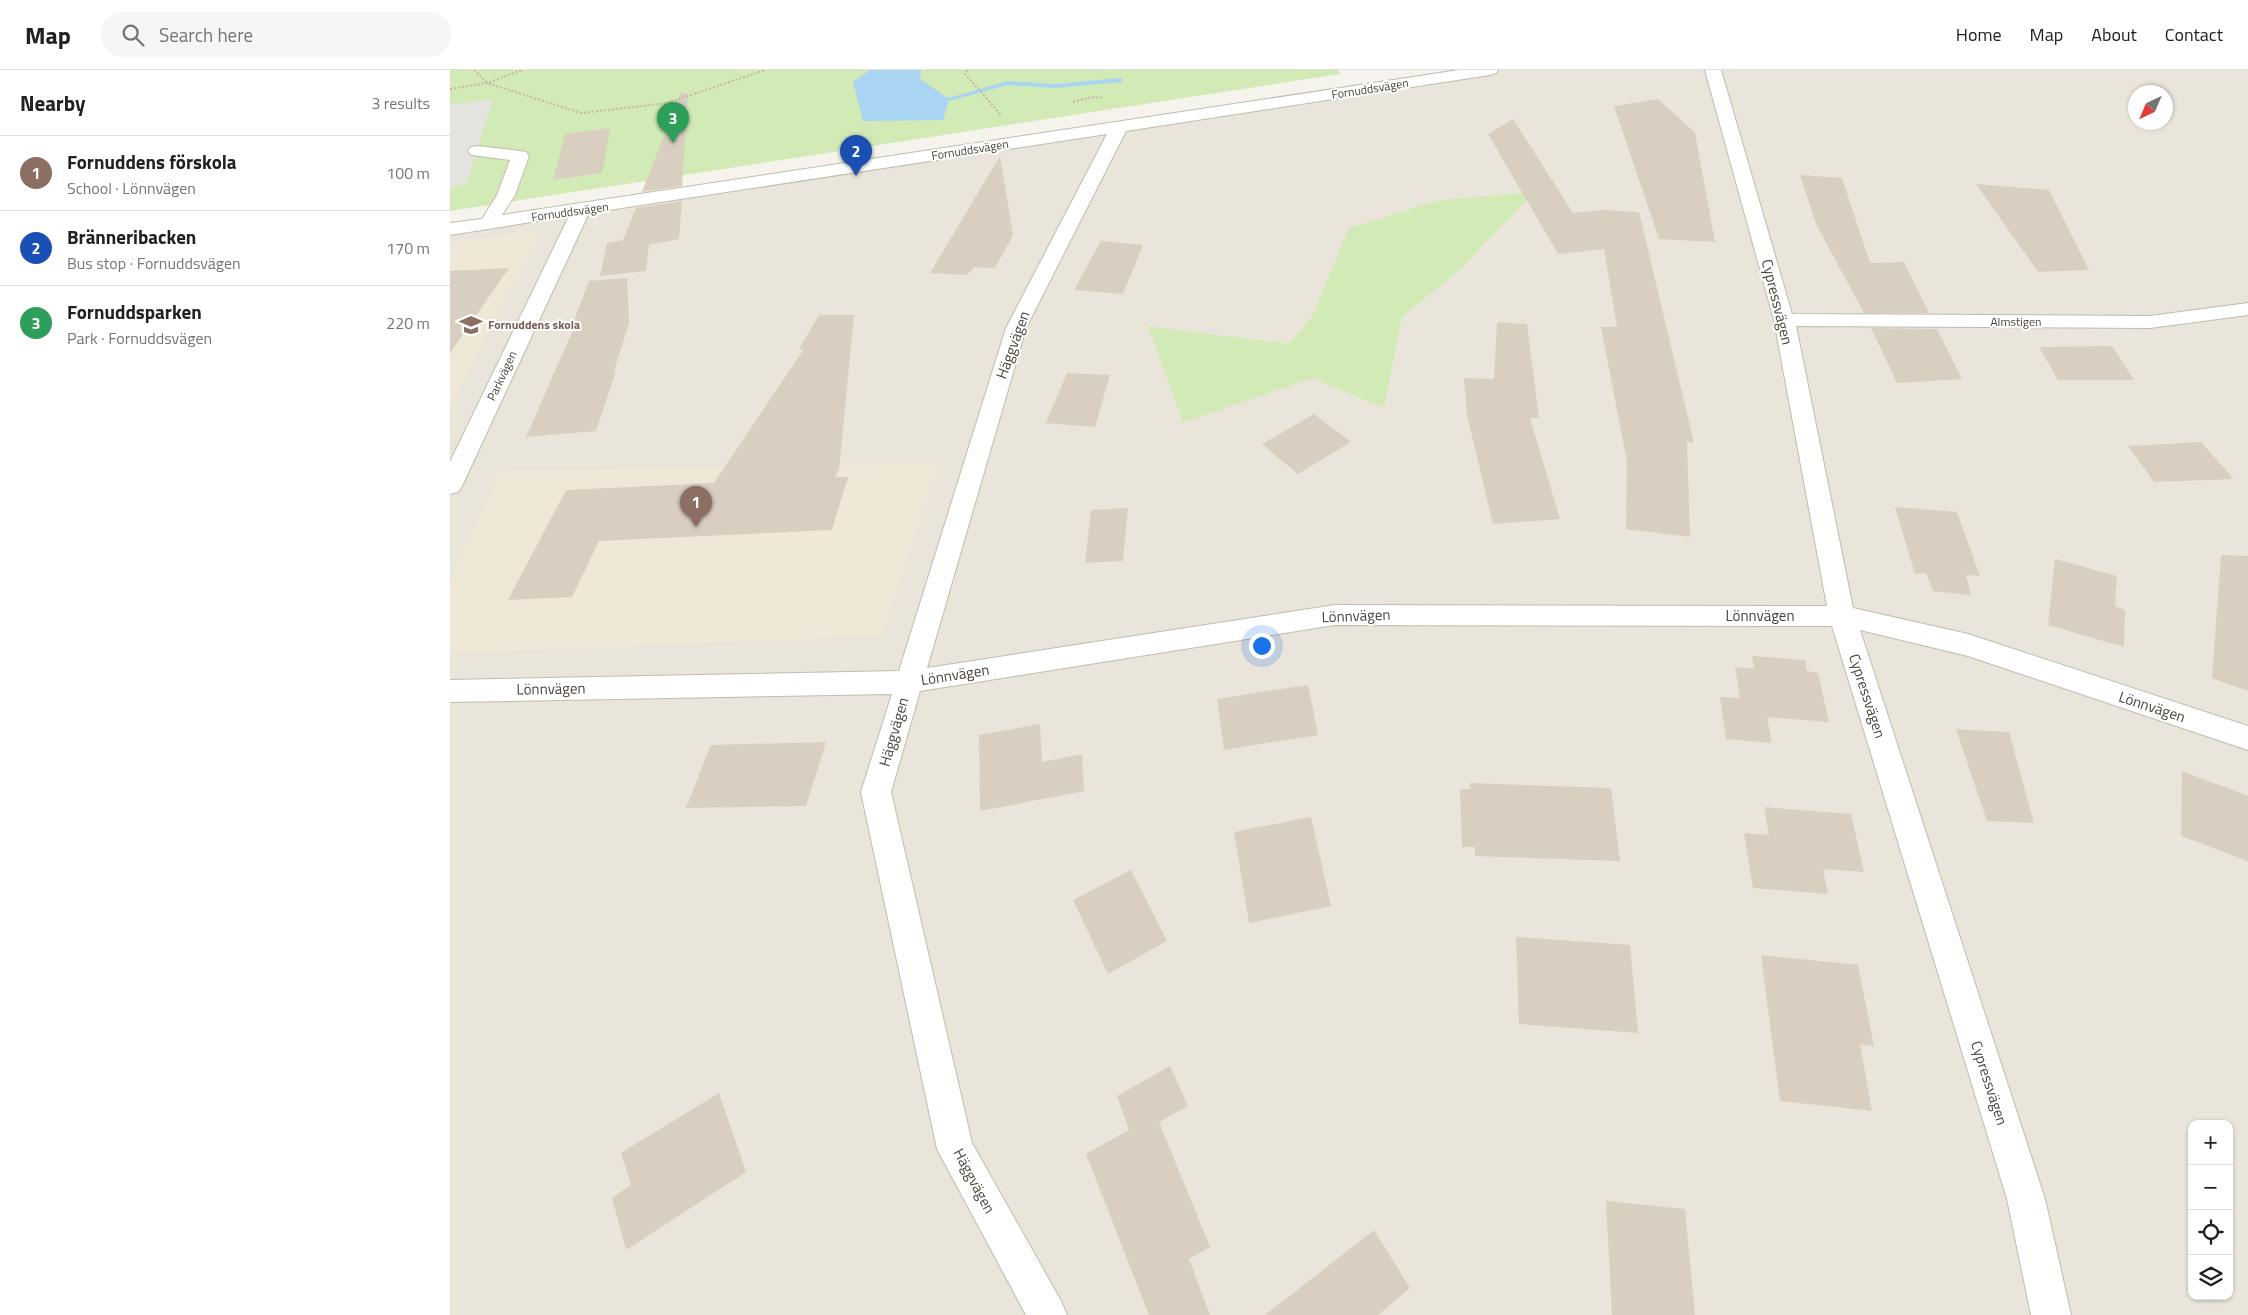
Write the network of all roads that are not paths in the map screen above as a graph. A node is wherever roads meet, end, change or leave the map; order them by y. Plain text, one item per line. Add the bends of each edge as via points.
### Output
1 (1379, 70) edge
2 (1490, 70) edge
3 (1713, 70) edge
4 (1389, 87) junction
5 (1118, 127) junction
6 (477, 151) dead end
7 (581, 210) junction
8 (488, 223) junction
9 (450, 229) edge
10 (2248, 309) edge
11 (1784, 320) junction
12 (450, 486) edge
13 (1842, 616) junction
14 (909, 682) junction
15 (450, 691) edge
16 (2248, 738) edge
17 (1047, 1315) edge
18 (2051, 1315) edge

1 - 4 street
2 - 4 street, Fornuddsvägen
3 - 11 street, Cypressvägen
4 - 5 street, Fornuddsvägen
5 - 7 street, Fornuddsvägen
5 - 14 street, Häggvägen via 1016,328
6 - 8 street via 520,156 506,195
7 - 8 street, Fornuddsvägen
7 - 12 street, Parkvägen
8 - 9 street, Fornuddsvägen
10 - 11 street, Almstigen via 2150,322
11 - 13 street, Cypressvägen
13 - 14 street, Lönnvägen via 1335,614
13 - 16 street, Lönnvägen via 1968,646
13 - 18 street, Cypressvägen via 2026,1199
14 - 15 street, Lönnvägen
14 - 17 street, Häggvägen via 876,792 878,802 955,1149

